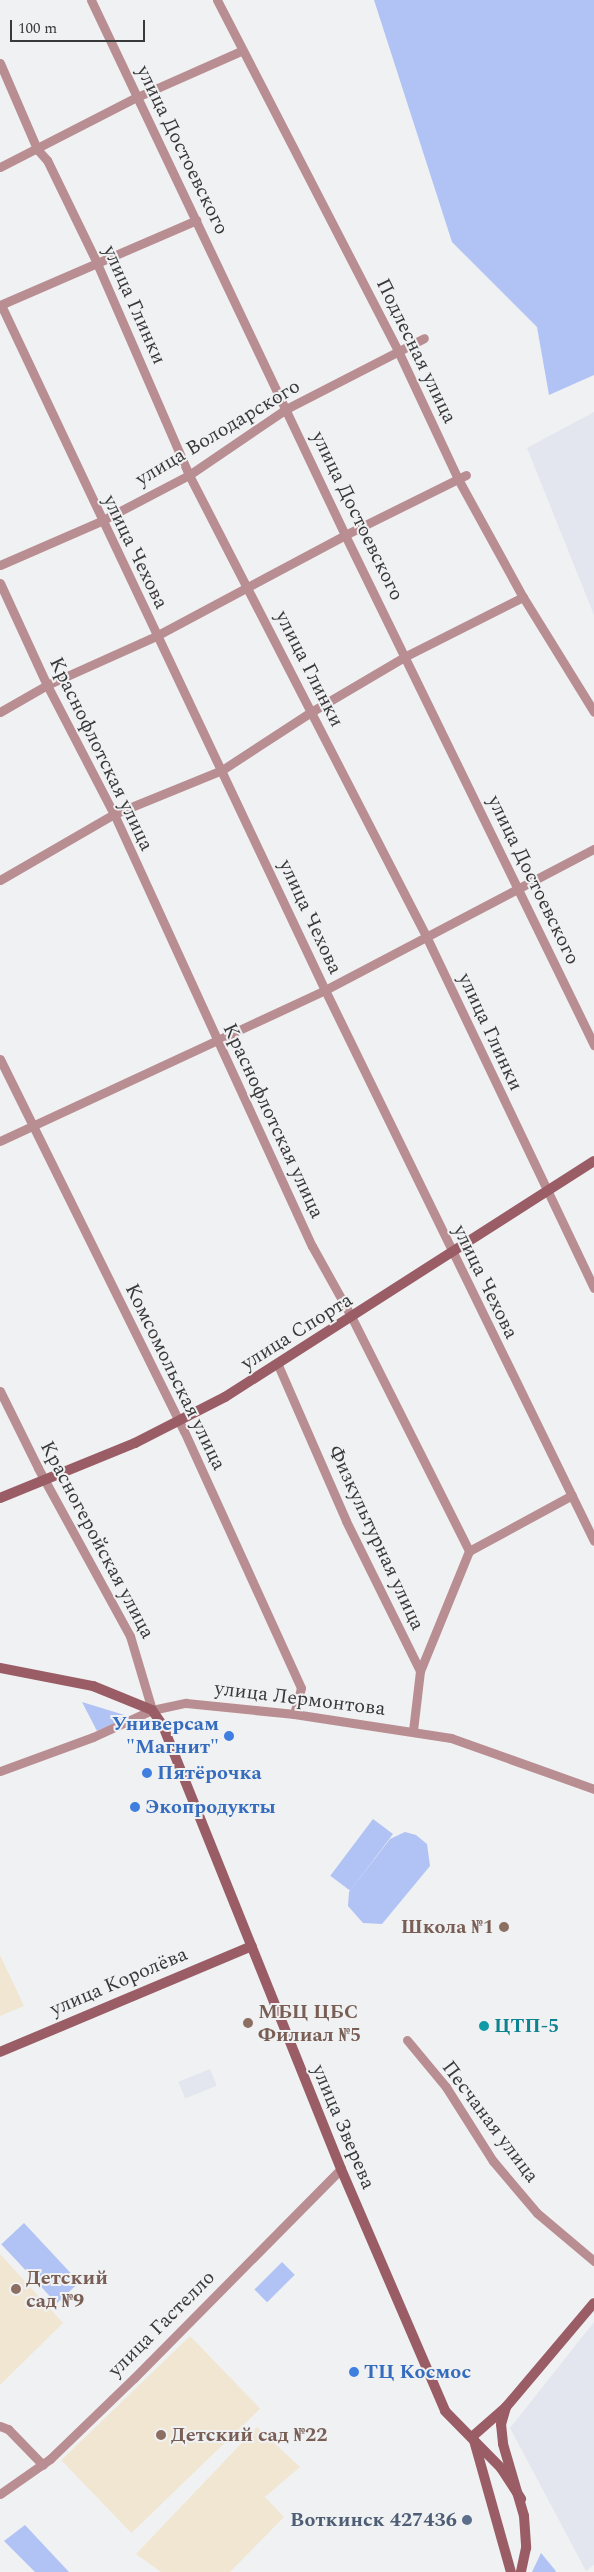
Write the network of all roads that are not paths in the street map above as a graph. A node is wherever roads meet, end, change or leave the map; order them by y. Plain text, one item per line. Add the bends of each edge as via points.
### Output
1 (91, 0) edge
2 (217, 0) edge
3 (241, 51) junction
4 (0, 63) edge
5 (137, 97) junction
6 (37, 149) junction
7 (0, 167) edge
8 (196, 220) junction
9 (96, 261) junction
10 (1, 305) edge
11 (424, 338) dead end
12 (399, 353) junction
13 (286, 409) junction
14 (189, 475) junction
15 (462, 477) junction
16 (101, 521) junction
17 (344, 535) junction
18 (0, 565) edge
19 (0, 583) edge
20 (248, 586) junction
21 (523, 597) junction
22 (156, 636) junction
23 (406, 656) junction
24 (47, 685) junction
25 (0, 712) edge
26 (310, 712) junction
27 (594, 712) edge
28 (222, 770) junction
29 (114, 814) junction
30 (594, 849) edge
31 (0, 880) edge
32 (517, 890) junction
33 (426, 936) junction
34 (325, 990) junction
35 (216, 1040) junction
36 (594, 1045) edge
37 (0, 1059) edge
38 (31, 1126) junction
39 (0, 1142) edge
40 (594, 1161) edge
41 (546, 1191) junction
42 (452, 1254) junction
43 (594, 1288) edge
44 (352, 1318) junction
45 (278, 1365) junction
46 (0, 1391) edge
47 (179, 1422) junction
48 (45, 1480) junction
49 (572, 1495) junction
50 (0, 1498) edge
51 (594, 1541) edge
52 (469, 1551) junction
53 (0, 1668) edge
54 (420, 1671) junction
55 (152, 1710) junction
56 (294, 1714) junction
57 (413, 1731) junction
58 (0, 1771) edge
59 (594, 1788) edge
60 (252, 1946) junction
61 (407, 2040) dead end
62 (0, 2052) edge
63 (340, 2169) junction
64 (594, 2261) edge
65 (594, 2303) edge
66 (506, 2407) junction
67 (4, 2427) edge
68 (473, 2436) junction
69 (43, 2465) junction
70 (0, 2494) edge
71 (521, 2499) junction
72 (511, 2572) edge
73 (521, 2572) edge

1 - 5 street, улица Достоевского
2 - 3 street, Подлесная улица
3 - 5 street
3 - 12 street, Подлесная улица
4 - 6 street, улица Глинки
5 - 6 street
5 - 8 street, улица Достоевского
6 - 7 street
6 - 9 street, улица Глинки via 46,160
8 - 9 street
8 - 13 street, улица Достоевского
9 - 10 street
9 - 14 street, улица Глинки
10 - 16 street, улица Чехова
11 - 12 street, улица Володарского
12 - 13 street, улица Володарского
12 - 15 street, Подлесная улица
13 - 14 street, улица Володарского
13 - 17 street, улица Достоевского
14 - 16 street, улица Володарского
14 - 20 street, улица Глинки
15 - 17 street
15 - 21 street, Подлесная улица
16 - 18 street, улица Володарского
16 - 22 street, улица Чехова
17 - 20 street
17 - 23 street, улица Достоевского
19 - 24 street, Краснофлотская улица
20 - 22 street
20 - 26 street, улица Глинки
21 - 23 street
21 - 27 street, Подлесная улица
22 - 24 street
22 - 28 street, улица Чехова
23 - 26 street
23 - 32 street, улица Достоевского
24 - 25 street
24 - 29 street, Краснофлотская улица
26 - 28 street
26 - 33 street, улица Глинки
28 - 29 street
28 - 34 street, улица Чехова
29 - 31 street
29 - 35 street, Краснофлотская улица
30 - 32 street
32 - 33 street
32 - 36 street, улица Достоевского
33 - 34 street
33 - 41 street, улица Глинки
34 - 35 street
34 - 42 street, улица Чехова
35 - 38 street
35 - 44 street, Краснофлотская улица via 312,1246
37 - 38 street, Комсомольская улица
38 - 39 street
38 - 47 street, Комсомольская улица
40 - 41 main road, улица Спорта
41 - 42 main road, улица Спорта
41 - 43 street, улица Глинки
42 - 44 main road, улица Спорта
42 - 49 street, улица Чехова
44 - 45 main road, улица Спорта
44 - 52 street, Краснофлотская улица
45 - 47 main road, улица Спорта
45 - 54 street, Физкультурная улица via 346,1521
46 - 48 street, Красногеройская улица
47 - 48 main road, улица Спорта
47 - 56 street, Комсомольская улица via 301,1688
48 - 50 main road, улица Спорта
48 - 55 street, Красногеройская улица via 130,1636
49 - 51 street, улица Чехова
49 - 52 street
52 - 54 street
53 - 55 main road via 94,1686
54 - 57 street
55 - 56 street, улица Лермонтова via 186,1703
55 - 58 street, улица Лермонтова via 93,1737
55 - 60 main road, улица Зверева via 173,1744
56 - 57 street, улица Лермонтова
57 - 59 street, улица Лермонтова via 486,1749
60 - 62 main road, улица Королёва
60 - 63 main road, улица Зверева
61 - 64 street, Песчаная улица via 446,2087 493,2161 537,2213
63 - 68 main road, улица Зверева via 445,2411
63 - 69 street, улица Гастелло via 134,2378
65 - 66 main road
66 - 68 main road
66 - 71 main road via 502,2424 503,2444
67 - 69 street
68 - 71 main road, улица Зверева via 501,2468
68 - 72 main road via 475,2453
69 - 70 street, улица Гастелло
71 - 73 main road via 526,2548

